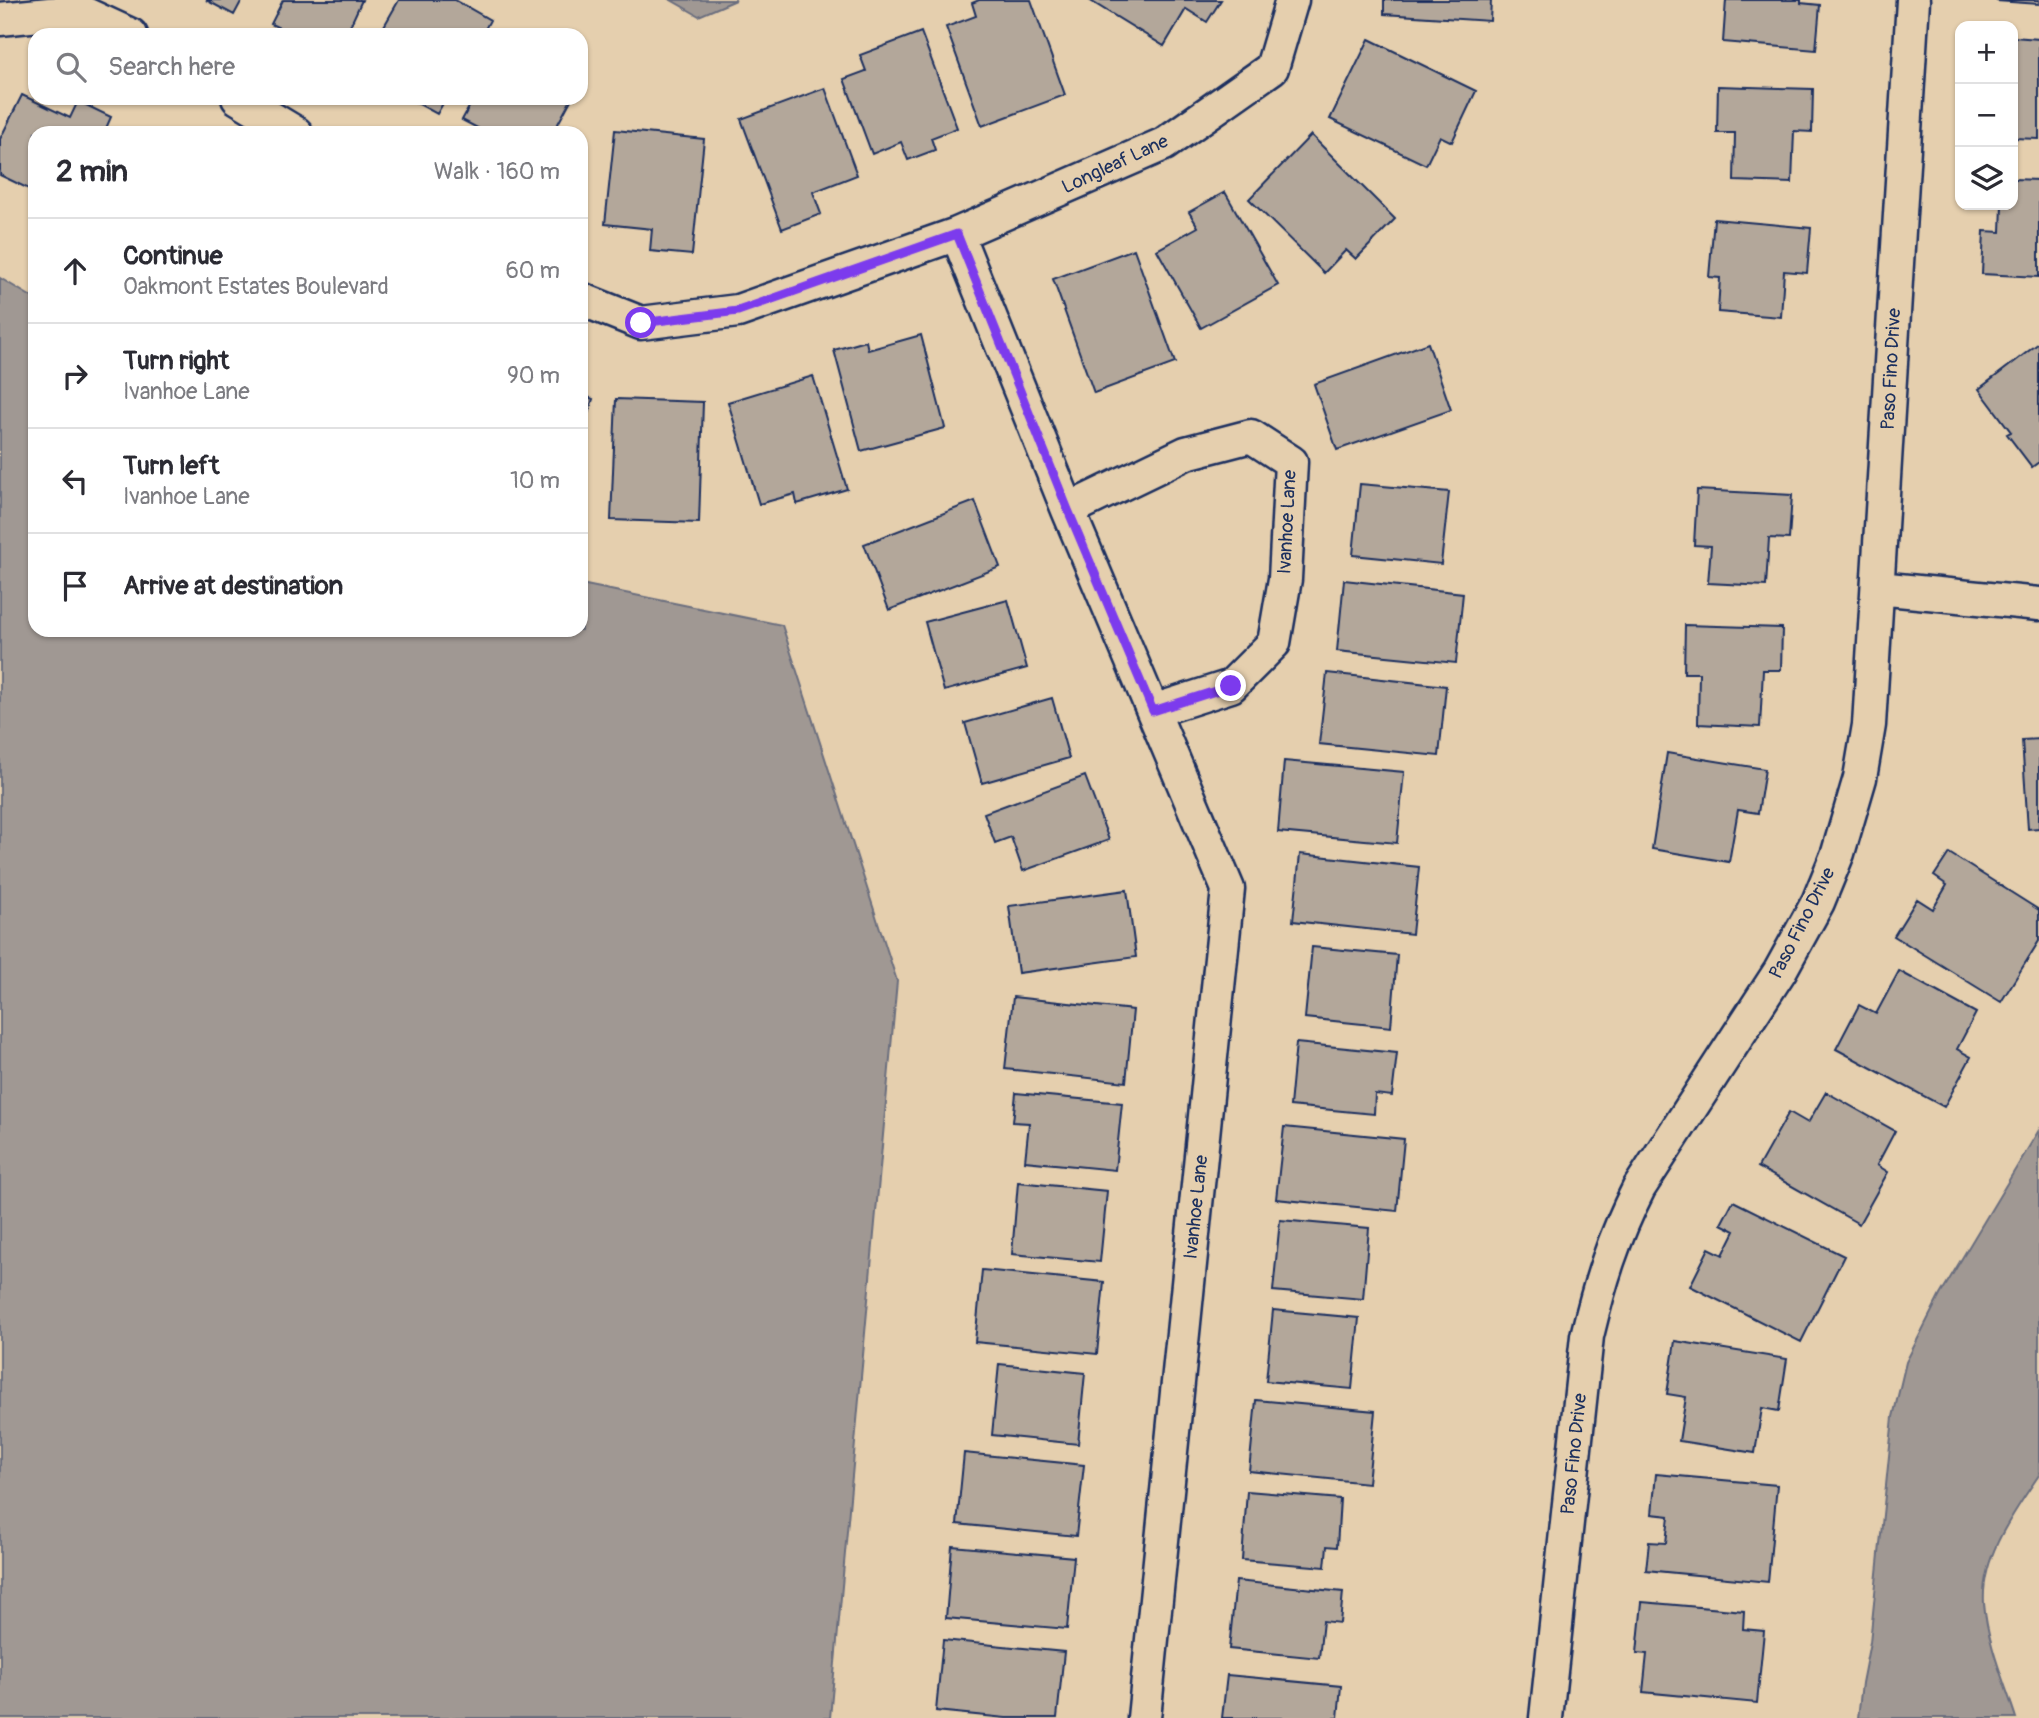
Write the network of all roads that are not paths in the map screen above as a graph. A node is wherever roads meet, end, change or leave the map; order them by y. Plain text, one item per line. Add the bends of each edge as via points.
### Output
1 (1292, 0) edge
2 (1913, 0) edge
3 (0, 19) edge
4 (116, 28) edge
5 (250, 105) edge
6 (284, 126) edge
7 (957, 234) junction
8 (588, 302) edge
9 (1068, 510) junction
10 (1878, 588) junction
11 (2039, 604) edge
12 (1153, 711) junction
13 (1144, 1718) edge
14 (1546, 1718) edge

1 - 7 street, Longleaf Lane via 1272,68 1175,137
2 - 10 street, Paso Fino Drive
3 - 4 street via 79,11
5 - 6 street
7 - 8 street, Longleaf Lane via 738,311 641,323
7 - 9 street, Ivanhoe Lane
9 - 12 street, Ivanhoe Lane
9 - 12 street, Ivanhoe Lane via 1186,453 1251,436 1291,462 1285,579 1274,643 1231,686
10 - 11 street
10 - 14 street, Paso Fino Drive via 1869,725 1860,778 1838,853 1818,902 1780,971 1639,1188 1602,1275 1587,1336
12 - 13 street, Ivanhoe Lane via 1228,889

